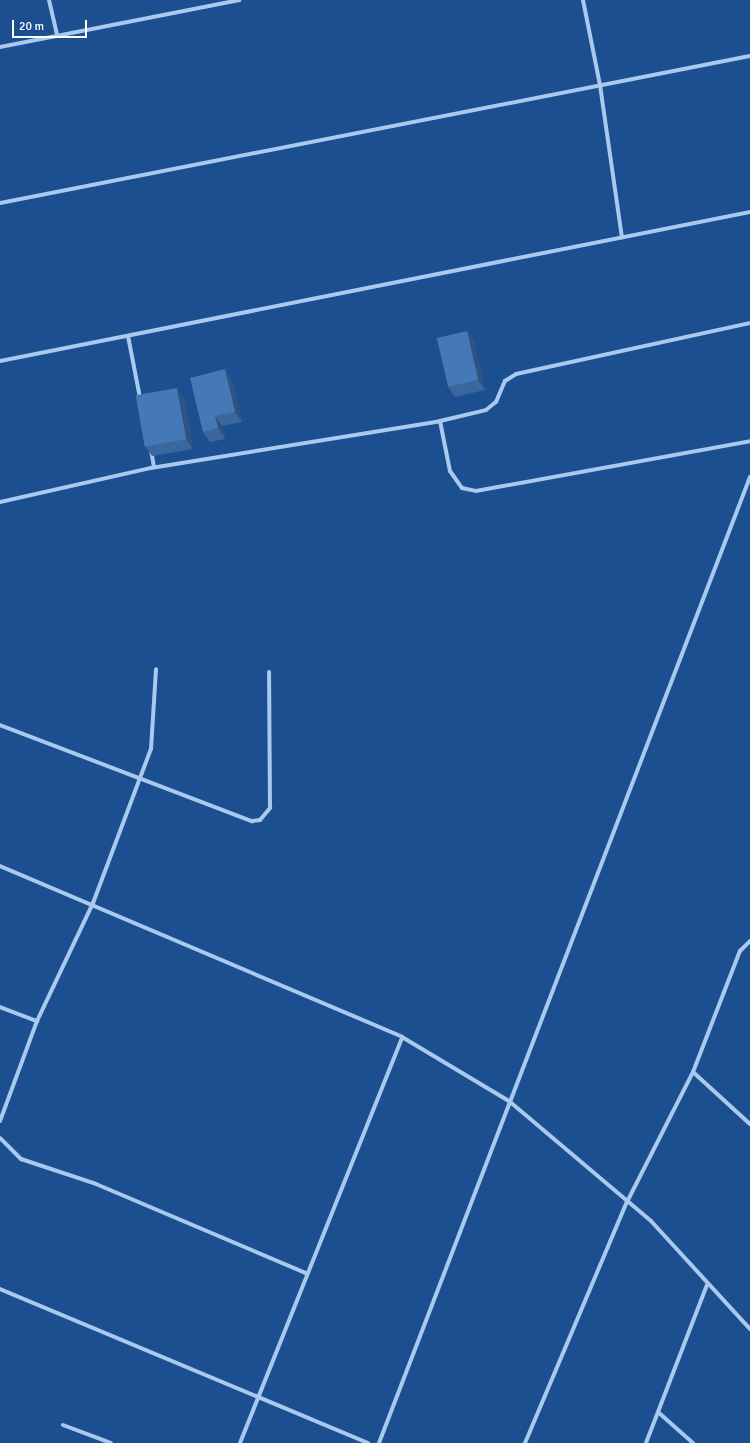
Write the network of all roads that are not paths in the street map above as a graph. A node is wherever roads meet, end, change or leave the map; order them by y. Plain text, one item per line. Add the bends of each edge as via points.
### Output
1 (49, 0) edge
2 (239, 0) edge
3 (583, 0) edge
4 (57, 36) junction
5 (0, 48) edge
6 (750, 56) edge
7 (600, 85) junction
8 (0, 203) edge
9 (750, 212) edge
10 (622, 237) junction
11 (750, 323) edge
12 (128, 336) junction
13 (0, 361) edge
14 (142, 405) edge
15 (440, 421) junction
16 (750, 441) edge
17 (150, 444) edge
18 (154, 467) junction
19 (750, 476) edge
20 (0, 502) edge
21 (156, 669) dead end
22 (269, 672) dead end
23 (0, 725) edge
24 (140, 779) junction
25 (0, 866) edge
26 (93, 903) junction
27 (750, 941) edge
28 (0, 1007) edge
29 (37, 1021) junction
30 (402, 1037) junction
31 (693, 1072) junction
32 (508, 1101) junction
33 (0, 1121) edge
34 (750, 1124) edge
35 (0, 1138) edge
36 (627, 1202) junction
37 (306, 1273) junction
38 (707, 1284) junction
39 (0, 1289) edge
40 (750, 1328) edge
41 (260, 1398) junction
42 (658, 1412) junction
43 (63, 1425) dead end
44 (111, 1443) edge
45 (240, 1443) edge
46 (368, 1443) edge
47 (379, 1443) edge
48 (525, 1443) edge
49 (646, 1443) edge
50 (693, 1443) edge

1 - 4 street
2 - 4 street
3 - 7 street
4 - 5 street
6 - 7 street
7 - 8 street
7 - 10 street
9 - 10 street
10 - 12 street
11 - 15 street via 516,374 505,381 496,402 486,410
12 - 13 street
12 - 14 street
15 - 16 street via 450,471 462,488 476,491
15 - 18 street
17 - 18 street
18 - 20 street
19 - 32 street via 640,756 564,966 544,1005
21 - 24 street via 151,749
22 - 24 street via 267,815 252,821
23 - 24 street
24 - 26 street
25 - 26 street
26 - 29 street
26 - 30 street
27 - 31 street via 740,951
28 - 29 street
29 - 33 street
30 - 32 street
30 - 37 street
31 - 34 street
31 - 36 street
32 - 36 street
32 - 47 street
35 - 37 street via 21,1159 96,1184
36 - 38 street via 651,1221
36 - 48 street
37 - 41 street
38 - 40 street
38 - 42 street
39 - 41 street
41 - 45 street
41 - 46 street
42 - 49 street
42 - 50 street
43 - 44 street

